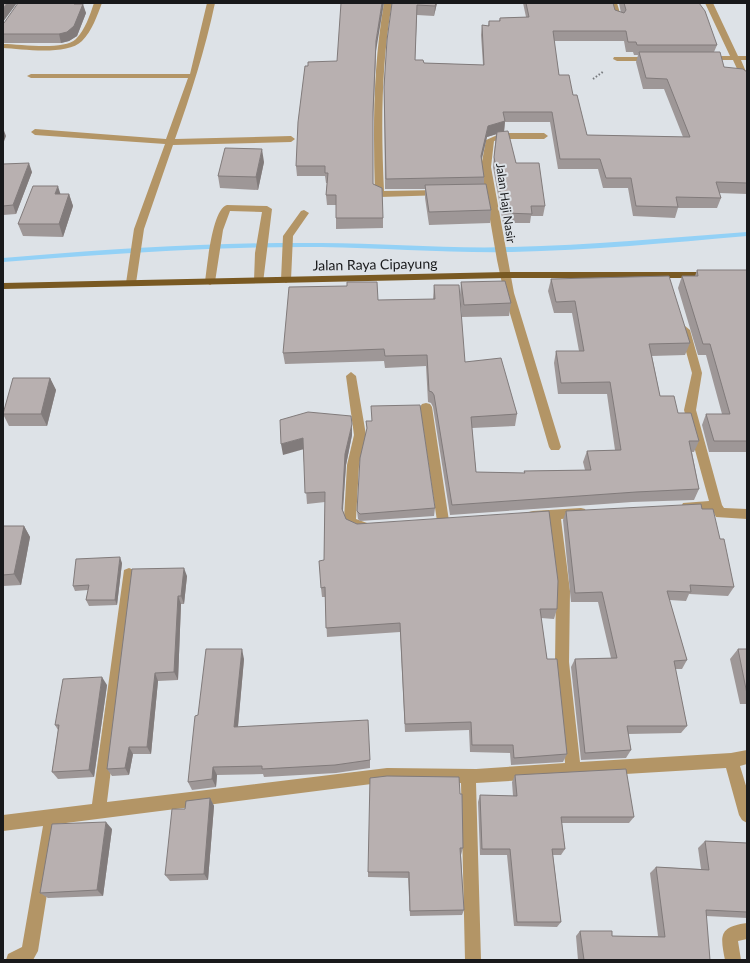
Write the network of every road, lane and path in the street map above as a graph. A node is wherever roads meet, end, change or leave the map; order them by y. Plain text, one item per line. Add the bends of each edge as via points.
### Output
1 (98, 3) edge
2 (211, 3) edge
3 (388, 3) edge
4 (613, 3) edge
5 (709, 3) edge
6 (618, 20) edge
7 (3, 46) edge
8 (696, 58) edge
9 (736, 58) junction
10 (747, 58) edge
11 (617, 59) dead end
12 (665, 59) edge
13 (31, 76) dead end
14 (193, 76) junction
15 (747, 82) edge
16 (35, 132) dead end
17 (544, 136) dead end
18 (291, 139) dead end
19 (171, 142) junction
20 (451, 193) edge
21 (304, 213) dead end
22 (723, 274) edge
23 (506, 275) junction
24 (668, 275) junction
25 (286, 280) junction
26 (259, 281) junction
27 (210, 282) junction
28 (131, 283) junction
29 (3, 286) edge
30 (673, 290) edge
31 (682, 320) edge
32 (351, 376) dead end
33 (426, 407) dead end
34 (554, 447) dead end
35 (716, 506) junction
36 (678, 507) edge
37 (593, 512) edge
38 (747, 514) edge
39 (554, 515) junction
40 (523, 516) edge
41 (428, 522) edge
42 (373, 526) edge
43 (129, 574) dead end
44 (747, 757) edge
45 (731, 760) junction
46 (573, 770) junction
47 (468, 776) junction
48 (99, 810) junction
49 (747, 815) edge
50 (52, 816) junction
51 (3, 823) edge
52 (747, 931) edge
53 (14, 960) edge
54 (473, 960) edge
55 (733, 960) edge

1 - 7 street via 80,40 72,46
2 - 14 street
3 - 20 street via 379,53 377,120 380,194
4 - 6 street
5 - 9 street
8 - 9 street
9 - 10 street
9 - 15 street
11 - 12 street
13 - 14 street
14 - 19 street
16 - 19 street
17 - 23 street, Jalan Haji Nasir via 502,136 490,140 486,192
18 - 19 street
19 - 28 street via 139,229
21 - 25 street via 288,236
22 - 24 main road, Jalan Raya Cipayung
23 - 24 main road, Jalan Raya Cipayung
23 - 25 main road, Jalan Raya Cipayung
23 - 34 street, Jalan Haji Nasir
24 - 30 street
25 - 26 main road, Jalan Raya Cipayung
26 - 27 main road, Jalan Raya Cipayung
26 - 27 street via 260,253 267,209 226,208 222,212
27 - 28 main road, Jalan Raya Cipayung
28 - 29 main road, Jalan Raya Cipayung
31 - 35 street via 697,373 690,410
32 - 42 street via 360,434 353,465 350,519 352,525 358,528
33 - 41 street via 449,521
35 - 36 street
35 - 38 street via 720,513
37 - 39 street
39 - 40 street
39 - 46 street via 563,592 562,662
43 - 48 street
44 - 45 street
45 - 46 street
45 - 49 street
46 - 47 street
47 - 48 street via 387,775
47 - 54 street
48 - 50 street
50 - 51 street
50 - 53 street via 30,951
52 - 55 street via 734,933 729,939

